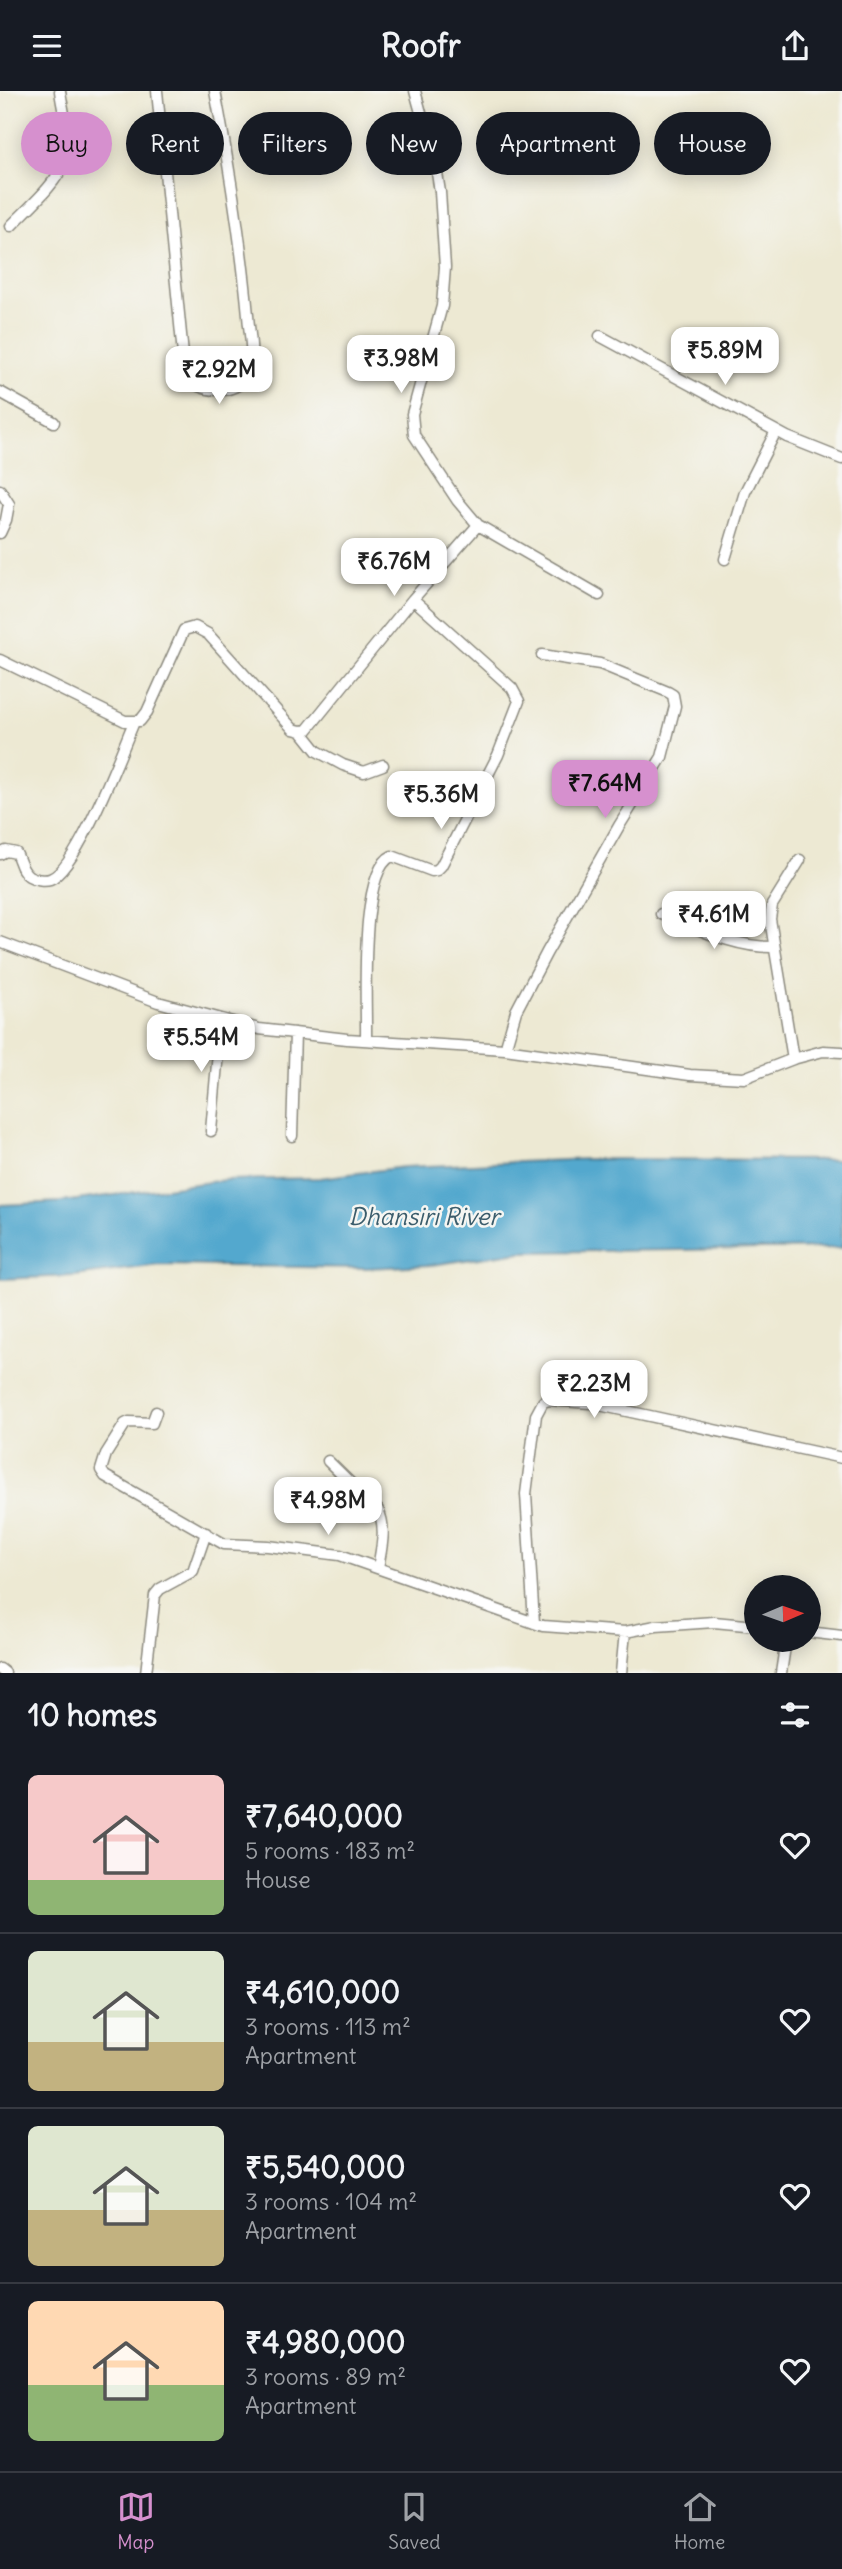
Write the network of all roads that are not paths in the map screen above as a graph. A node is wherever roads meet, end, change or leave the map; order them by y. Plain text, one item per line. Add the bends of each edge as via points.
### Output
1 (60, 91) edge
2 (157, 91) edge
3 (215, 91) edge
4 (415, 91) edge
5 (11, 226) dead end
6 (600, 336) dead end
7 (0, 392) edge
8 (54, 422) dead end
9 (776, 431) junction
10 (842, 459) edge
11 (0, 490) edge
12 (478, 525) junction
13 (0, 533) edge
14 (725, 559) dead end
15 (599, 595) dead end
16 (413, 599) junction
17 (542, 655) dead end
18 (0, 660) edge
19 (134, 722) junction
20 (301, 731) junction
21 (383, 765) dead end
22 (0, 854) edge
23 (800, 860) dead end
24 (661, 914) dead end
25 (0, 942) edge
26 (774, 947) junction
27 (221, 1019) junction
28 (295, 1033) junction
29 (366, 1040) junction
30 (505, 1049) junction
31 (842, 1052) edge
32 (793, 1059) junction
33 (211, 1131) dead end
34 (292, 1136) dead end
35 (156, 1412) dead end
36 (842, 1458) edge
37 (328, 1461) dead end
38 (206, 1533) junction
39 (378, 1568) junction
40 (534, 1623) junction
41 (744, 1625) edge
42 (625, 1632) junction
43 (821, 1634) edge
44 (842, 1636) edge
45 (784, 1652) edge
46 (0, 1669) edge
47 (5, 1673) edge
48 (146, 1673) edge
49 (621, 1673) edge
50 (781, 1673) edge

1 - 5 street via 67,141 64,163
2 - 3 street via 185,375 200,387 224,391 244,381 250,349
4 - 12 street via 443,209 445,267 442,306 412,427
6 - 9 street
7 - 8 street
9 - 10 street
9 - 14 street via 745,492
11 - 13 street via 9,504
12 - 15 street
12 - 16 street
16 - 20 street via 313,724
16 - 29 street via 512,688 519,702 498,755 441,866 432,871 392,856 383,862 369,899
17 - 30 street via 600,664 668,692 675,706 662,757 547,953 516,1011
18 - 19 street
19 - 20 street via 147,712 184,630 195,627 208,634 293,729
19 - 22 street via 87,833 54,877 35,879 23,870 16,853
20 - 21 street via 317,751 343,765 363,772
23 - 26 street via 770,911
24 - 26 street via 741,944
25 - 27 street via 136,994
26 - 32 street
27 - 28 street
27 - 33 street
28 - 29 street
28 - 34 street
29 - 30 street
30 - 32 street via 681,1074 744,1078
31 - 32 street via 823,1051
35 - 38 street via 152,1423 125,1425 101,1470
36 - 40 street via 590,1403 543,1402 536,1415 526,1494
37 - 39 street via 382,1517
38 - 39 street via 224,1544 324,1552
38 - 48 street via 193,1571 155,1595
39 - 40 street
40 - 42 street
41 - 42 street via 714,1622
42 - 49 street
43 - 44 street
45 - 50 street
46 - 47 street

